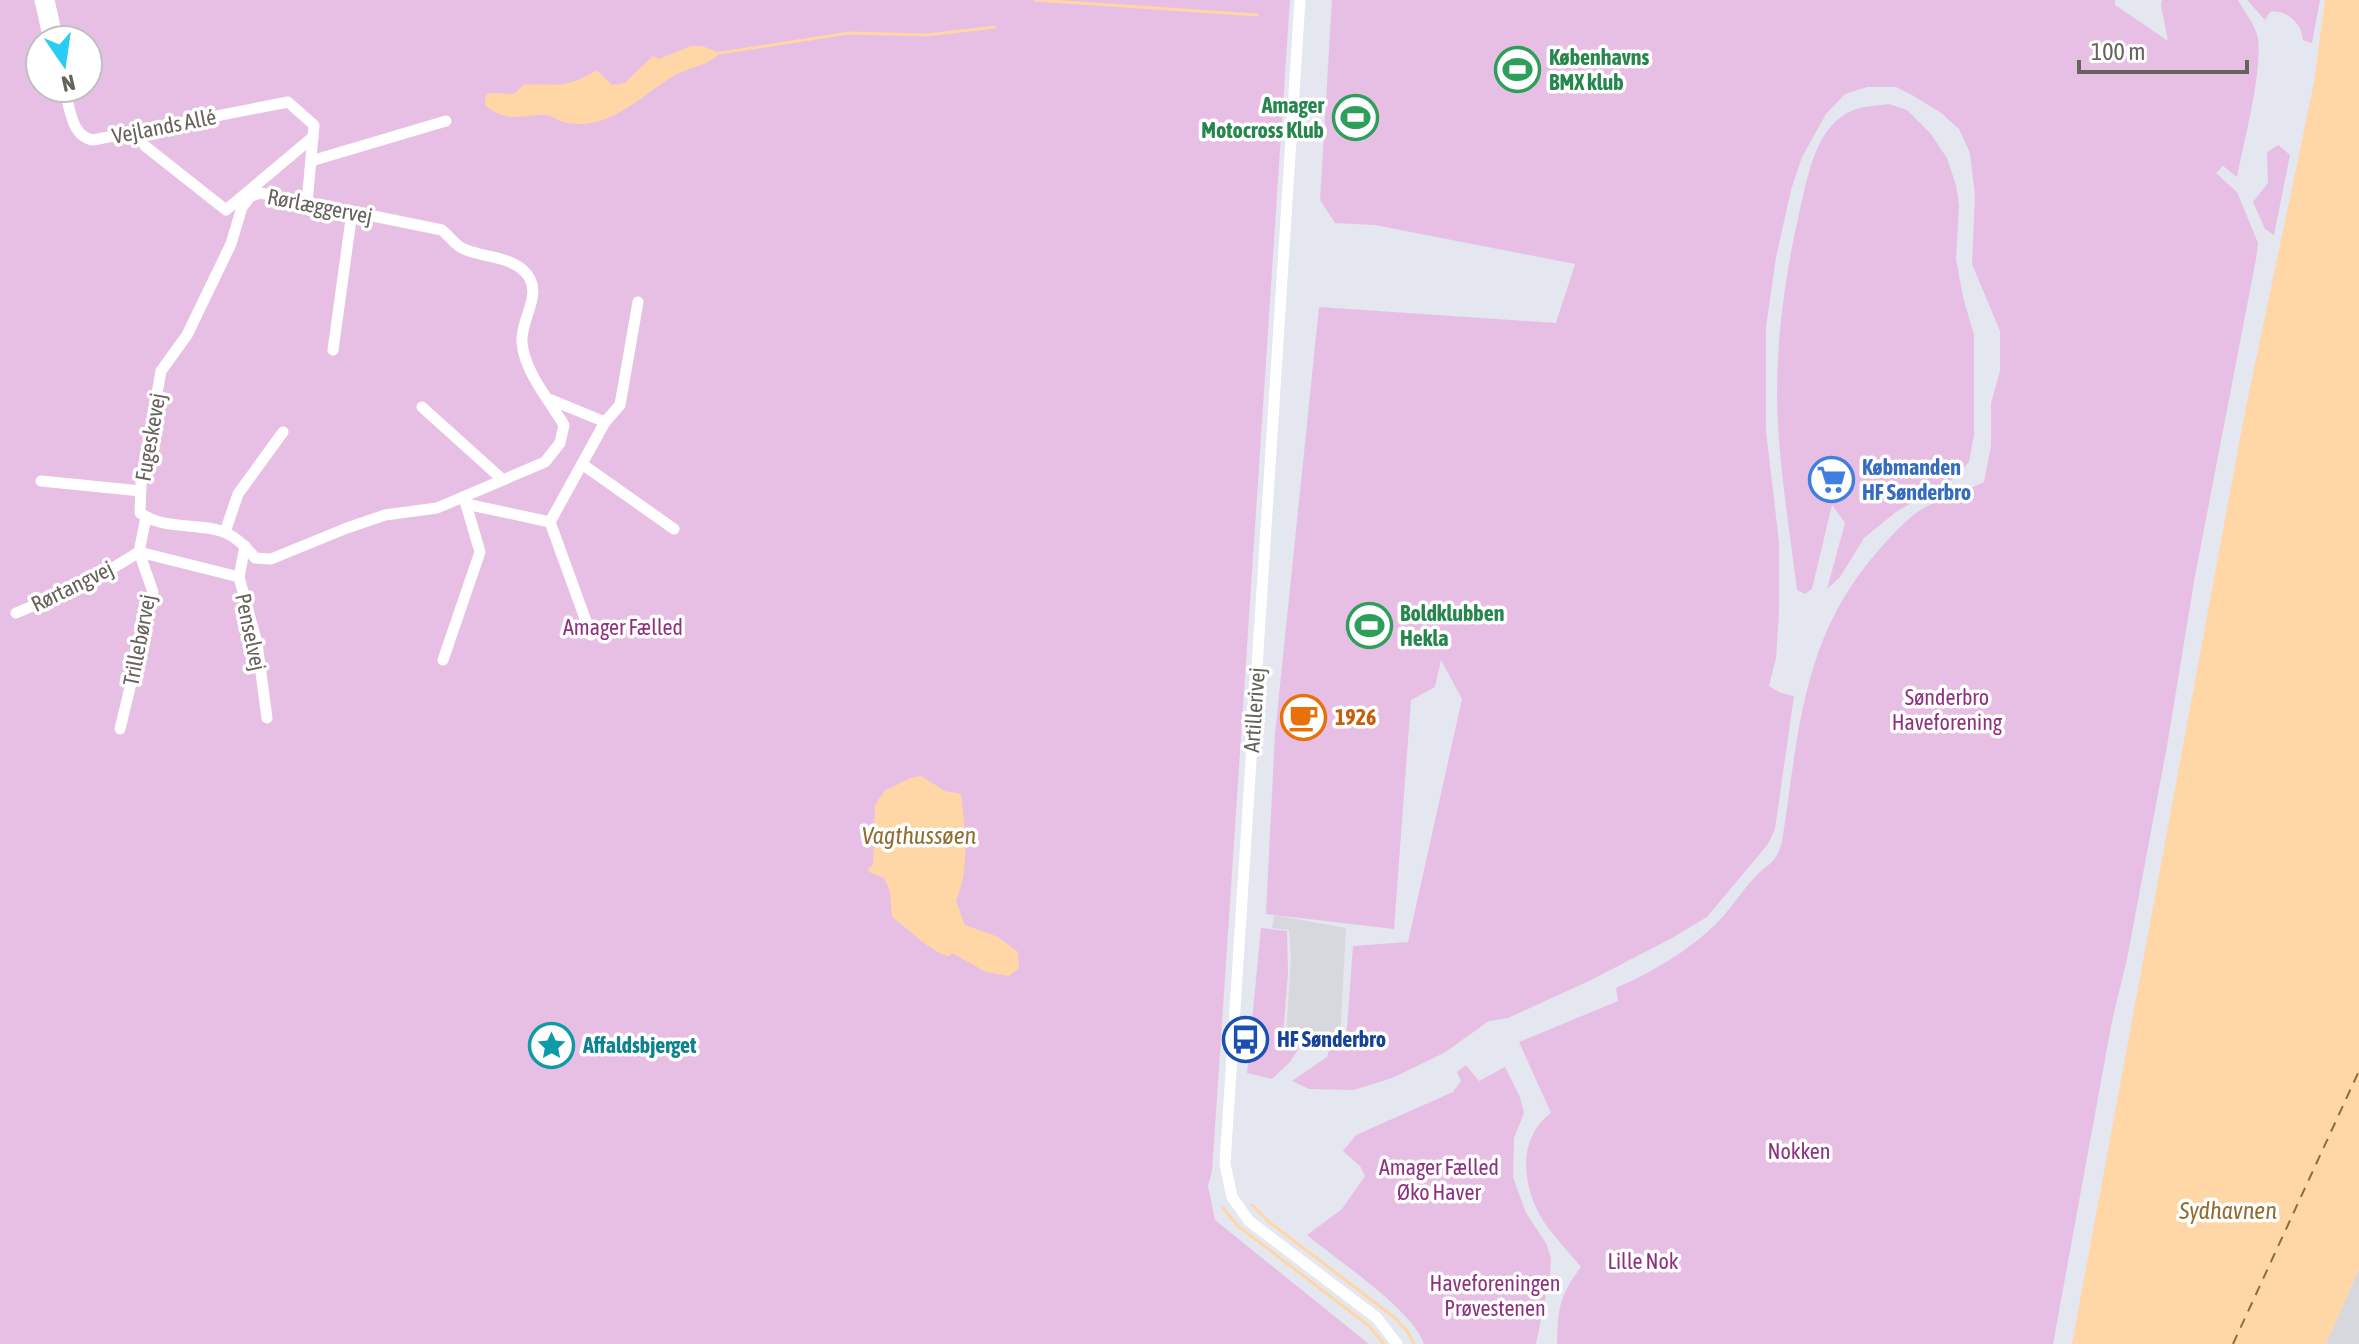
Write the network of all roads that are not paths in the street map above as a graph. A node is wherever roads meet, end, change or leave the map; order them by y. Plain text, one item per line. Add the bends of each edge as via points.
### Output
1 (40, 0) edge
2 (49, 0) edge
3 (1300, 0) edge
4 (45, 24) edge
5 (54, 24) edge
6 (69, 104) edge
7 (446, 121) dead end
8 (313, 137) junction
9 (145, 146) dead end
10 (311, 161) junction
11 (307, 203) junction
12 (352, 212) junction
13 (638, 302) dead end
14 (187, 335) joint
15 (333, 350) dead end
16 (548, 399) junction
17 (422, 407) dead end
18 (605, 422) junction
19 (283, 432) dead end
20 (582, 464) junction
21 (503, 480) junction
22 (41, 481) dead end
23 (141, 491) junction
24 (465, 500) junction
25 (146, 517) junction
26 (550, 522) junction
27 (674, 529) dead end
28 (225, 532) junction
29 (245, 546) junction
30 (139, 552) junction
31 (239, 577) junction
32 (16, 613) dead end
33 (591, 635) dead end
34 (443, 660) dead end
35 (267, 718) dead end
36 (120, 729) dead end
37 (1397, 1344) edge

1 - 4 street
2 - 5 street
3 - 37 street, Artillerivej via 1225,1164 1232,1197 1244,1215 1377,1318
6 - 8 street, Vejlands Allé via 85,139 288,102 314,125
7 - 10 street
8 - 9 street via 226,210
8 - 10 street
10 - 11 street
11 - 12 street, Rørlæggervej
11 - 14 street, Rørlæggervej via 260,193 250,197
12 - 15 street
12 - 16 street, Rørlæggervej via 442,230 461,247 517,266 532,282 534,293 522,340 527,363
13 - 18 street via 620,405
14 - 23 street, Fugeskevej via 161,371
16 - 18 street
16 - 21 street via 564,425 560,443 545,462
17 - 21 street
18 - 20 street
19 - 28 street via 238,494
20 - 26 street
20 - 27 street
21 - 24 street
22 - 23 street
23 - 25 street, Fugeskevej via 140,513
24 - 26 street
24 - 29 street via 385,515 271,559 255,558
24 - 34 street via 480,552
25 - 28 street
25 - 30 street, Rørtangvej
26 - 33 street
28 - 29 street
29 - 31 street, Penselvej
30 - 31 street
30 - 32 street, Rørtangvej via 90,582
30 - 36 street, Trillebørvej via 153,592
31 - 35 street, Penselvej via 257,643

